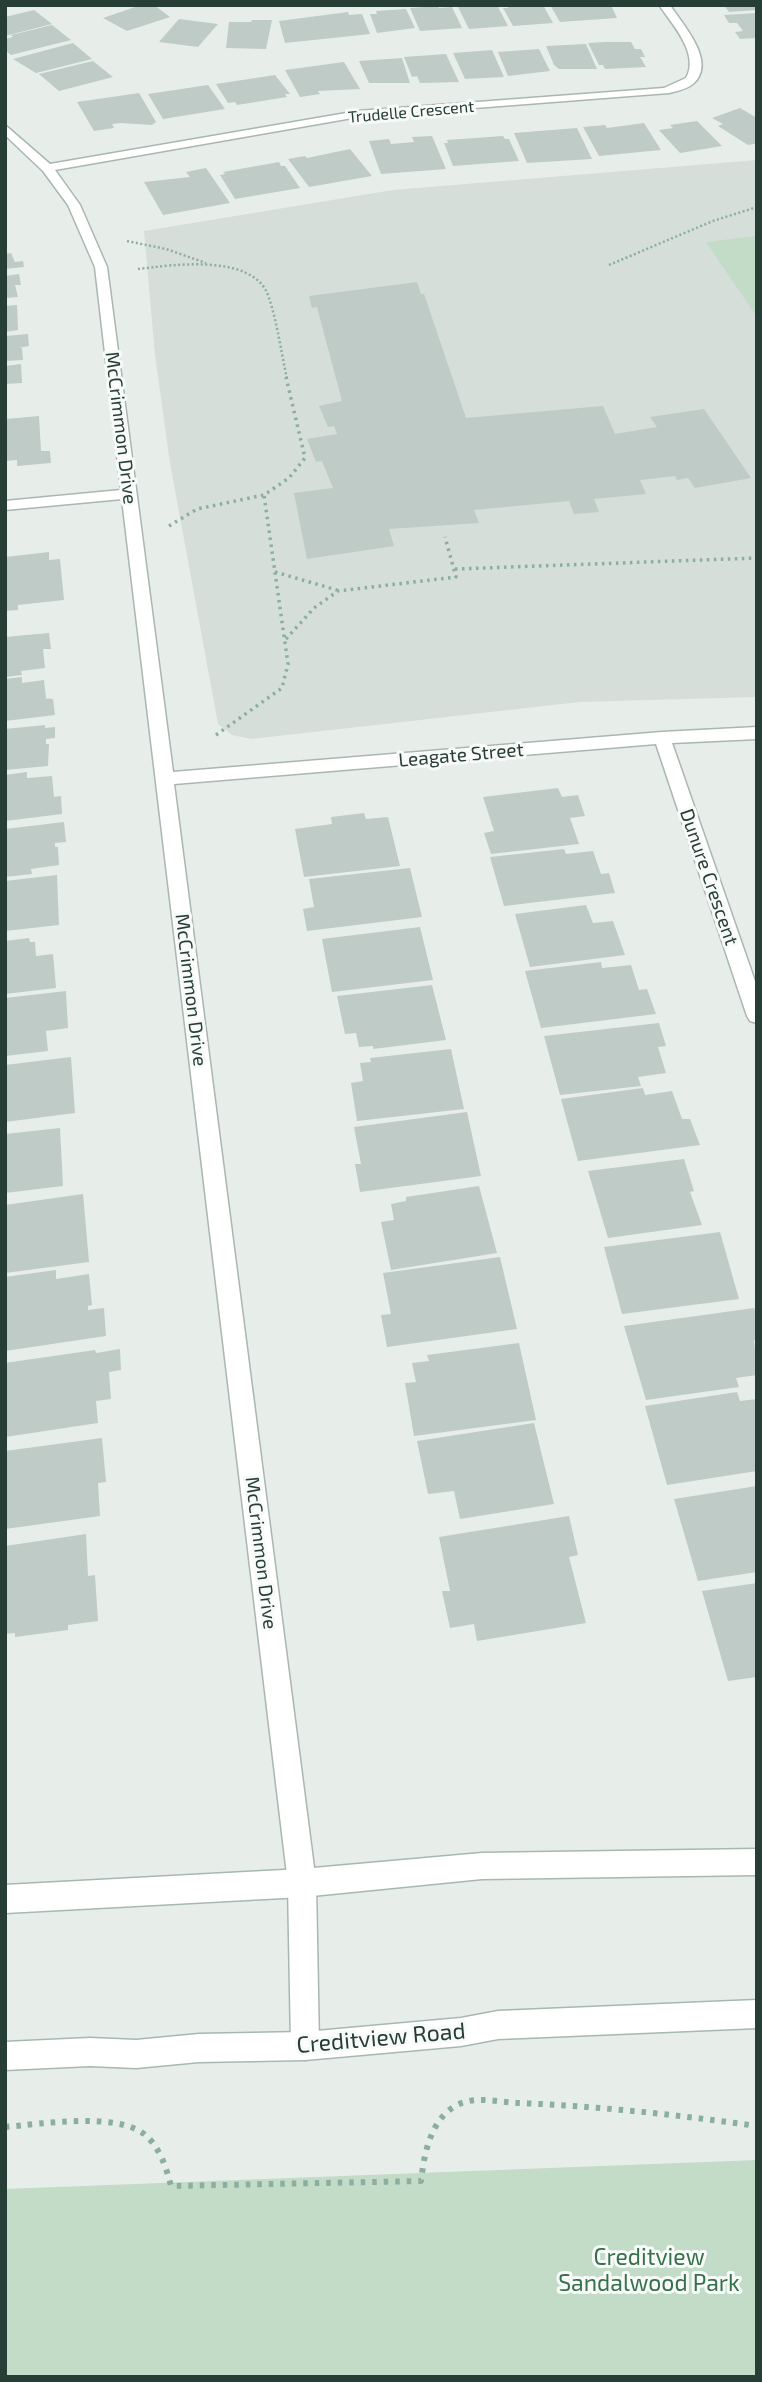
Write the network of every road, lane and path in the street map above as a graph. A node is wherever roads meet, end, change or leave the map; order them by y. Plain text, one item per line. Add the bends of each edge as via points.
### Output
1 (664, 5) edge
2 (5, 128) edge
3 (47, 168) junction
4 (757, 208) edge
5 (92, 246) junction
6 (214, 265) junction
7 (609, 265) dead end
8 (102, 273) junction
9 (130, 494) junction
10 (264, 495) junction
11 (5, 506) edge
12 (135, 537) junction
13 (445, 537) dead end
14 (757, 558) edge
15 (454, 569) junction
16 (275, 572) junction
17 (338, 591) junction
18 (285, 640) junction
19 (757, 733) edge
20 (216, 735) dead end
21 (662, 738) junction
22 (165, 779) junction
23 (757, 1016) edge
24 (757, 1862) edge
25 (302, 1883) junction
26 (5, 1899) edge
27 (757, 2014) edge
28 (305, 2046) junction
29 (5, 2056) edge
30 (757, 2126) edge
31 (5, 2127) edge

1 - 3 street, Trudelle Crescent via 696,54 696,72 689,82 665,91 358,114
2 - 3 street, McCrimmon Drive
3 - 5 street, McCrimmon Drive via 74,205
4 - 7 path via 713,221
5 - 6 path via 130,240
5 - 8 street, McCrimmon Drive
6 - 8 path
6 - 10 path via 249,274 267,292 303,445 305,458 289,478
8 - 9 street, McCrimmon Drive
9 - 11 street
9 - 12 street, McCrimmon Drive
10 - 12 path via 197,509 181,521
10 - 16 path
12 - 22 street, McCrimmon Drive
13 - 15 path
14 - 15 path
15 - 17 path via 456,577
16 - 17 path
16 - 18 path
17 - 18 path via 314,608
18 - 20 path via 288,664 282,688
19 - 21 street, Leagate Street
21 - 22 street, Leagate Street
21 - 23 street, Dunure Crescent
22 - 25 street, McCrimmon Drive
24 - 25 street via 482,1866
25 - 26 street
25 - 28 street, McCrimmon Drive
27 - 28 street, Creditview Road via 498,2025
28 - 29 street, Creditview Road
30 - 31 path via 565,2104 466,2101 437,2125 422,2158 421,2180 171,2186 154,2143 134,2126 90,2122

